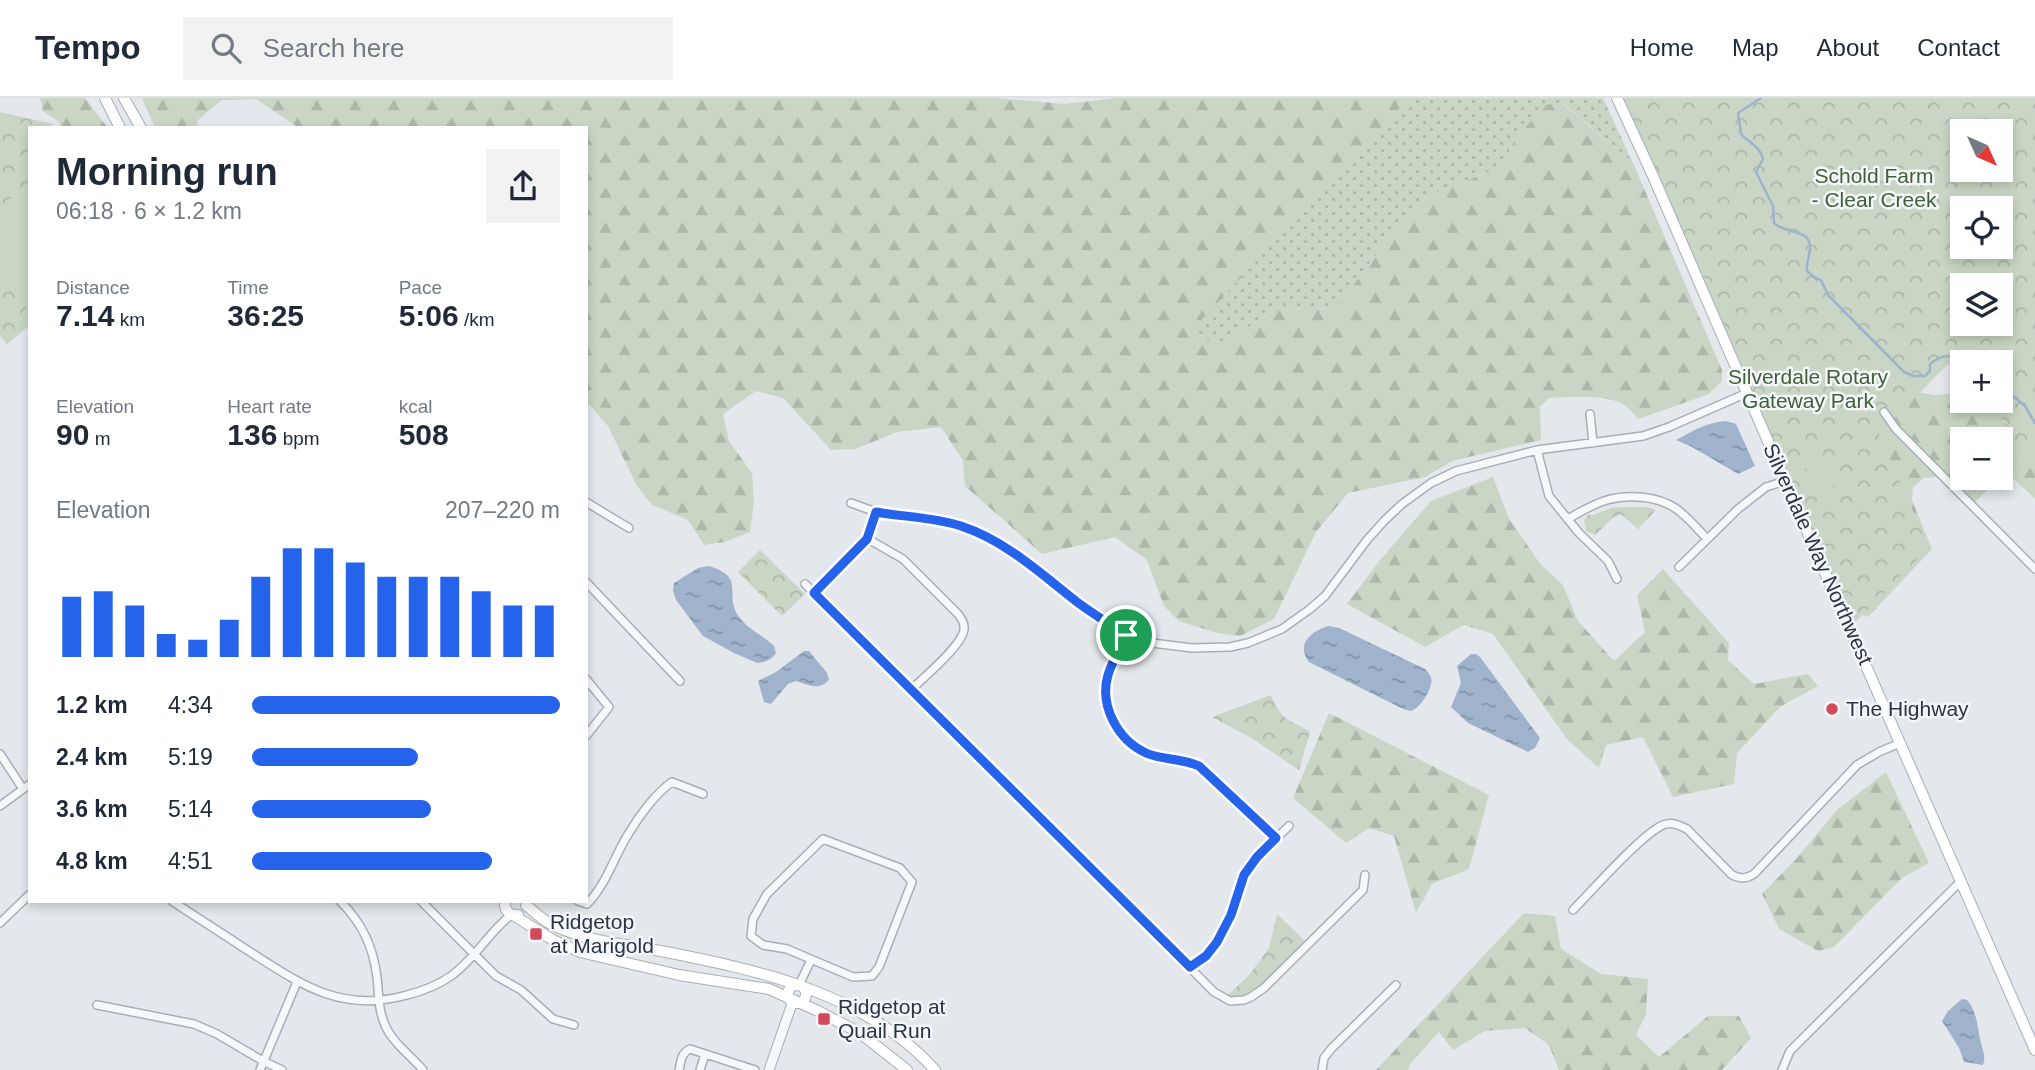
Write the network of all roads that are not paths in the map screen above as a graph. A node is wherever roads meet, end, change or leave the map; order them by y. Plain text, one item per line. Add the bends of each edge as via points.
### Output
1 (105, 98) edge
2 (124, 98) edge
3 (1617, 98) edge
4 (119, 126) edge
5 (140, 126) edge
6 (1747, 394) junction
7 (1884, 412) dead end
8 (1590, 414) dead end
9 (1593, 443) junction
10 (1537, 450) junction
11 (1785, 481) junction
12 (588, 503) edge
13 (851, 503) dead end
14 (876, 512) junction
15 (1568, 519) junction
16 (629, 528) dead end
17 (867, 539) junction
18 (1706, 539) junction
19 (1679, 566) dead end
20 (2035, 569) edge
21 (1617, 579) dead end
22 (588, 584) edge
23 (805, 584) dead end
24 (814, 593) junction
25 (1126, 635) junction
26 (588, 681) edge
27 (680, 681) dead end
28 (912, 689) junction
29 (588, 733) edge
30 (1900, 743) junction
31 (0, 754) edge
32 (26, 786) edge
33 (703, 793) dead end
34 (0, 806) edge
35 (1289, 826) dead end
36 (1276, 838) junction
37 (1365, 874) dead end
38 (1961, 881) junction
39 (28, 896) edge
40 (175, 903) edge
41 (342, 903) edge
42 (423, 903) edge
43 (526, 903) edge
44 (588, 903) edge
45 (507, 908) edge
46 (1573, 910) dead end
47 (0, 923) edge
48 (474, 954) junction
49 (811, 960) junction
50 (1190, 967) junction
51 (297, 982) junction
52 (799, 985) junction
53 (1396, 985) dead end
54 (378, 1001) junction
55 (793, 1002) junction
56 (97, 1005) dead end
57 (574, 1025) dead end
58 (2035, 1049) edge
59 (705, 1054) junction
60 (263, 1061) junction
61 (260, 1070) edge
62 (282, 1070) edge
63 (423, 1070) edge
64 (679, 1070) edge
65 (700, 1070) edge
66 (755, 1070) edge
67 (769, 1070) edge
68 (907, 1070) edge
69 (935, 1070) edge
70 (1322, 1070) edge
71 (1782, 1070) edge

1 - 4 main road
2 - 5 main road
3 - 6 main road, Silverdale Way Northwest
6 - 9 street via 1656,432
6 - 11 main road, Silverdale Way Northwest
7 - 20 street
8 - 9 street
9 - 10 street
10 - 15 street via 1549,496
10 - 25 street via 1456,471 1431,483 1384,521 1325,596 1282,629 1248,643 1214,648
11 - 18 street via 1766,487
11 - 30 main road, Silverdale Way Northwest
12 - 16 street
13 - 14 street
14 - 17 street
14 - 25 street via 937,520 985,535
15 - 18 street via 1607,500 1656,500 1675,508
15 - 21 street via 1608,561
17 - 24 street
17 - 28 street via 903,559 964,624 957,644
18 - 19 street
22 - 27 street
23 - 24 street
24 - 28 street
25 - 36 street via 1108,675 1108,709 1117,728 1149,754 1199,766
26 - 29 street via 609,707
28 - 50 street
30 - 38 main road, Silverdale Way Northwest
30 - 46 street via 1857,765 1748,878 1732,875 1687,830 1668,823 1649,833
31 - 32 street
32 - 34 street
33 - 44 street via 672,782 662,788 629,832
35 - 36 street
36 - 50 street via 1244,875 1217,942
37 - 50 street via 1363,890 1251,997 1224,998
38 - 58 main road, Silverdale Way Northwest
38 - 71 street via 1790,1051
39 - 47 street
40 - 51 street
41 - 54 street via 364,930 372,949
42 - 48 street
43 - 45 main road via 524,912
43 - 52 main road via 546,921 568,931
45 - 48 street via 501,923
45 - 55 main road via 553,940 580,952 679,975 769,989
48 - 54 street via 432,987
48 - 57 street via 553,1019
49 - 49 street via 763,945 751,936 753,919 782,878 823,839 900,868 912,882 872,976 853,977
49 - 52 street
51 - 54 street via 340,998
51 - 60 street
52 - 55 main road via 789,989
52 - 69 main road via 855,1008 898,1036
53 - 70 street via 1331,1049
54 - 63 street via 386,1027
55 - 67 street
55 - 68 main road via 860,1033
56 - 60 street via 194,1024
59 - 64 street via 685,1052
59 - 65 street
59 - 66 street
60 - 61 street
60 - 62 street

